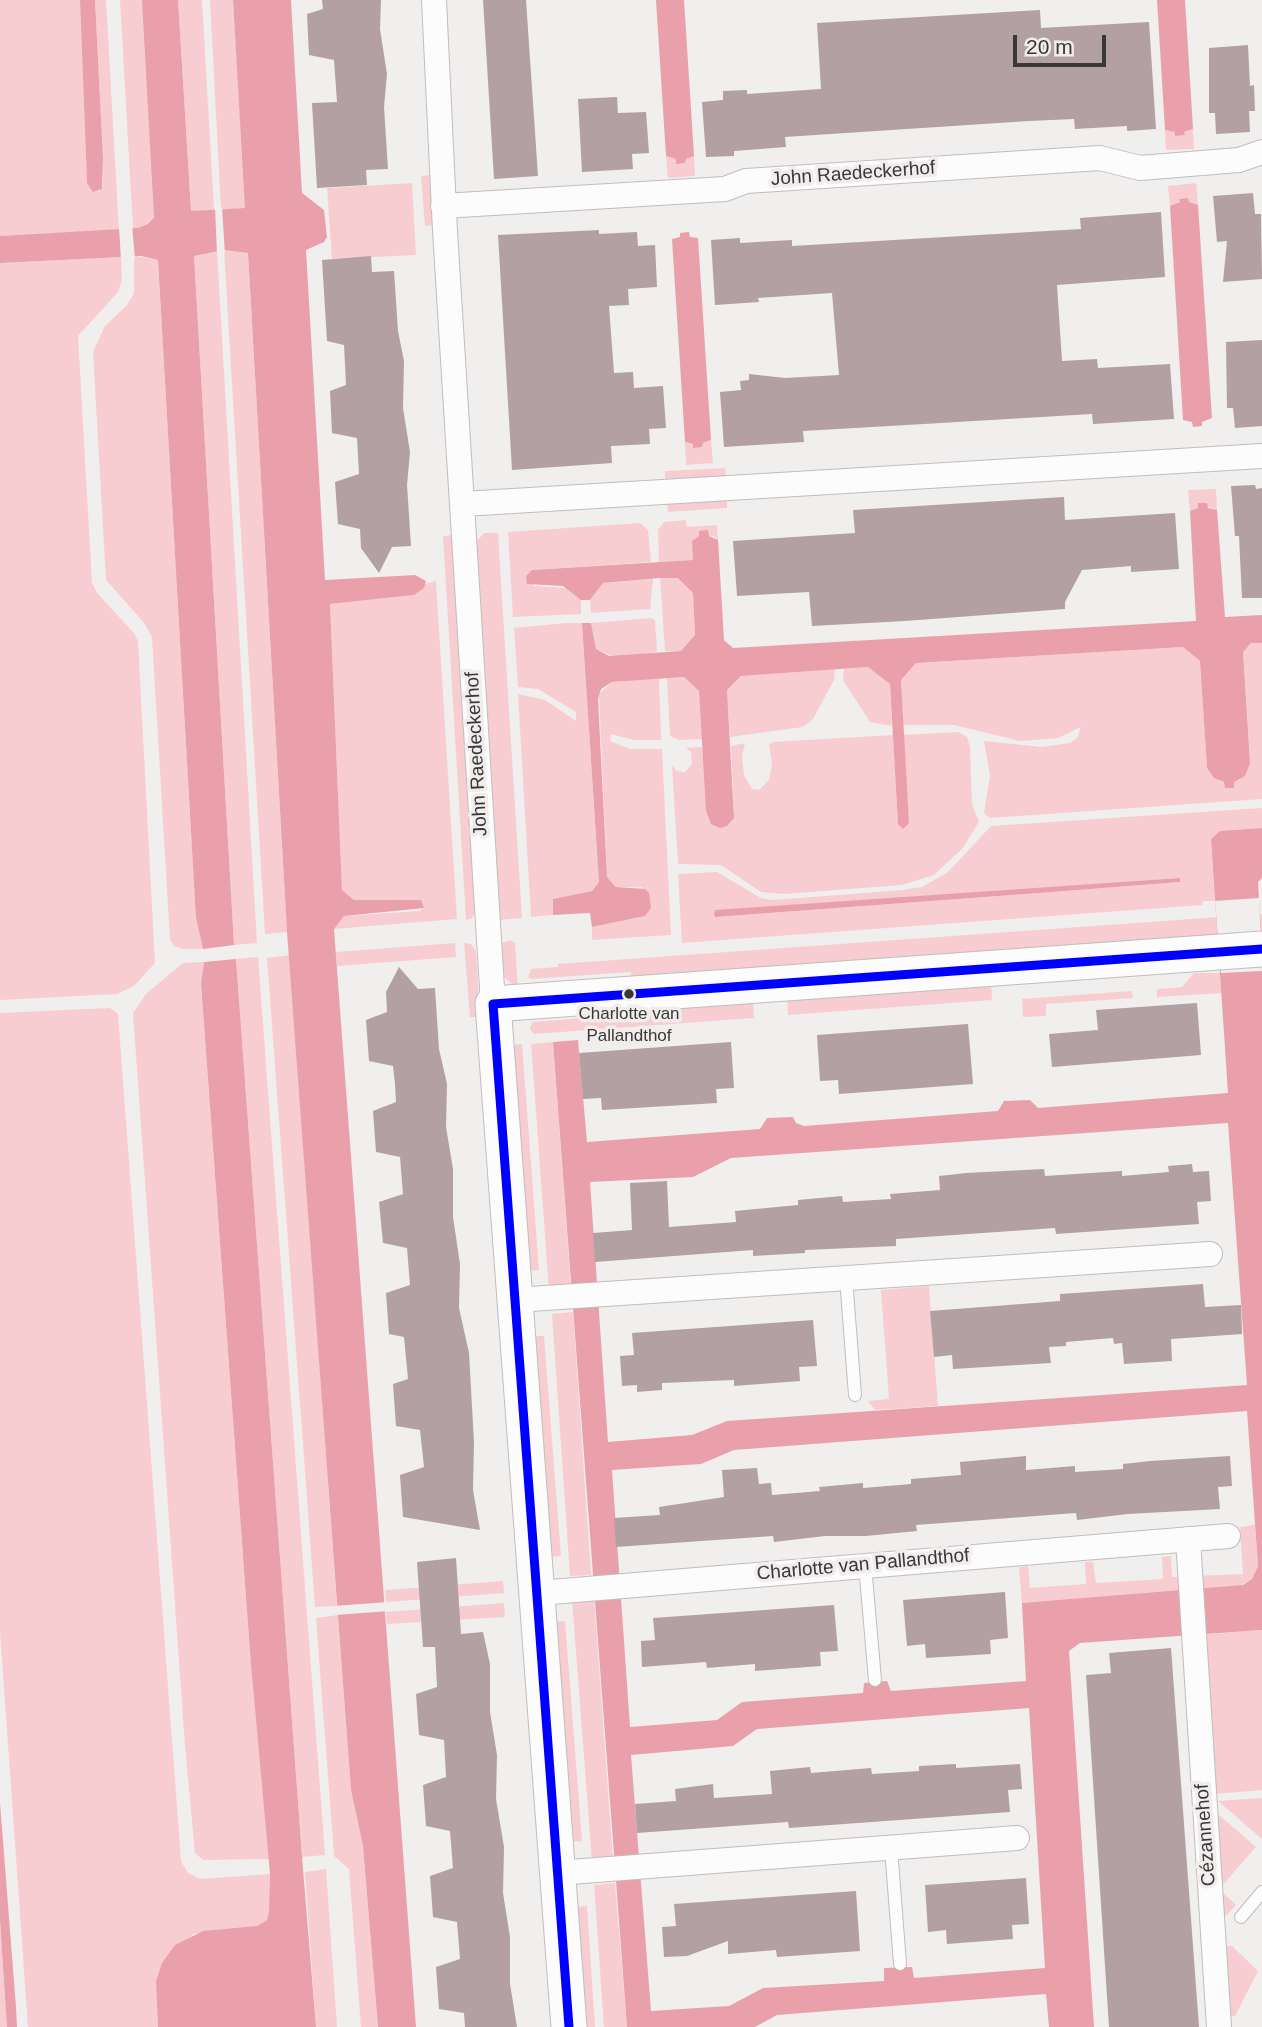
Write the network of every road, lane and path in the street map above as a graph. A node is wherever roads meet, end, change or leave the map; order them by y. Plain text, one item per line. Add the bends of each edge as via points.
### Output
1 (434, 0) edge
2 (1262, 152) edge
3 (443, 206) junction
4 (1262, 456) edge
5 (463, 504) junction
6 (1262, 949) edge
7 (493, 1004) junction
8 (1210, 1254) dead end
9 (846, 1278) junction
10 (515, 1300) junction
11 (855, 1395) dead end
12 (1228, 1536) dead end
13 (1188, 1539) junction
14 (865, 1565) junction
15 (539, 1593) junction
16 (875, 1680) dead end
17 (1017, 1838) dead end
18 (891, 1848) junction
19 (557, 1873) junction
20 (1262, 1892) edge
21 (1241, 1917) dead end
22 (900, 1964) dead end
23 (569, 2027) edge
24 (1219, 2027) edge

1 - 3 street, John Raedeckerhof
2 - 3 street, John Raedeckerhof via 1239,160 1140,169 1100,158 746,181 725,189
3 - 5 street, John Raedeckerhof
4 - 5 street
5 - 7 street, John Raedeckerhof
6 - 7 street
7 - 10 street
8 - 9 street
9 - 10 street
9 - 11 lane
10 - 15 street
12 - 13 street, Charlotte van Pallandthof
13 - 14 street, Charlotte van Pallandthof
13 - 24 street, Cézannehof
14 - 15 street, Charlotte van Pallandthof
14 - 16 lane
15 - 19 street
17 - 18 street
18 - 19 street
18 - 22 lane
19 - 23 street
20 - 21 lane

